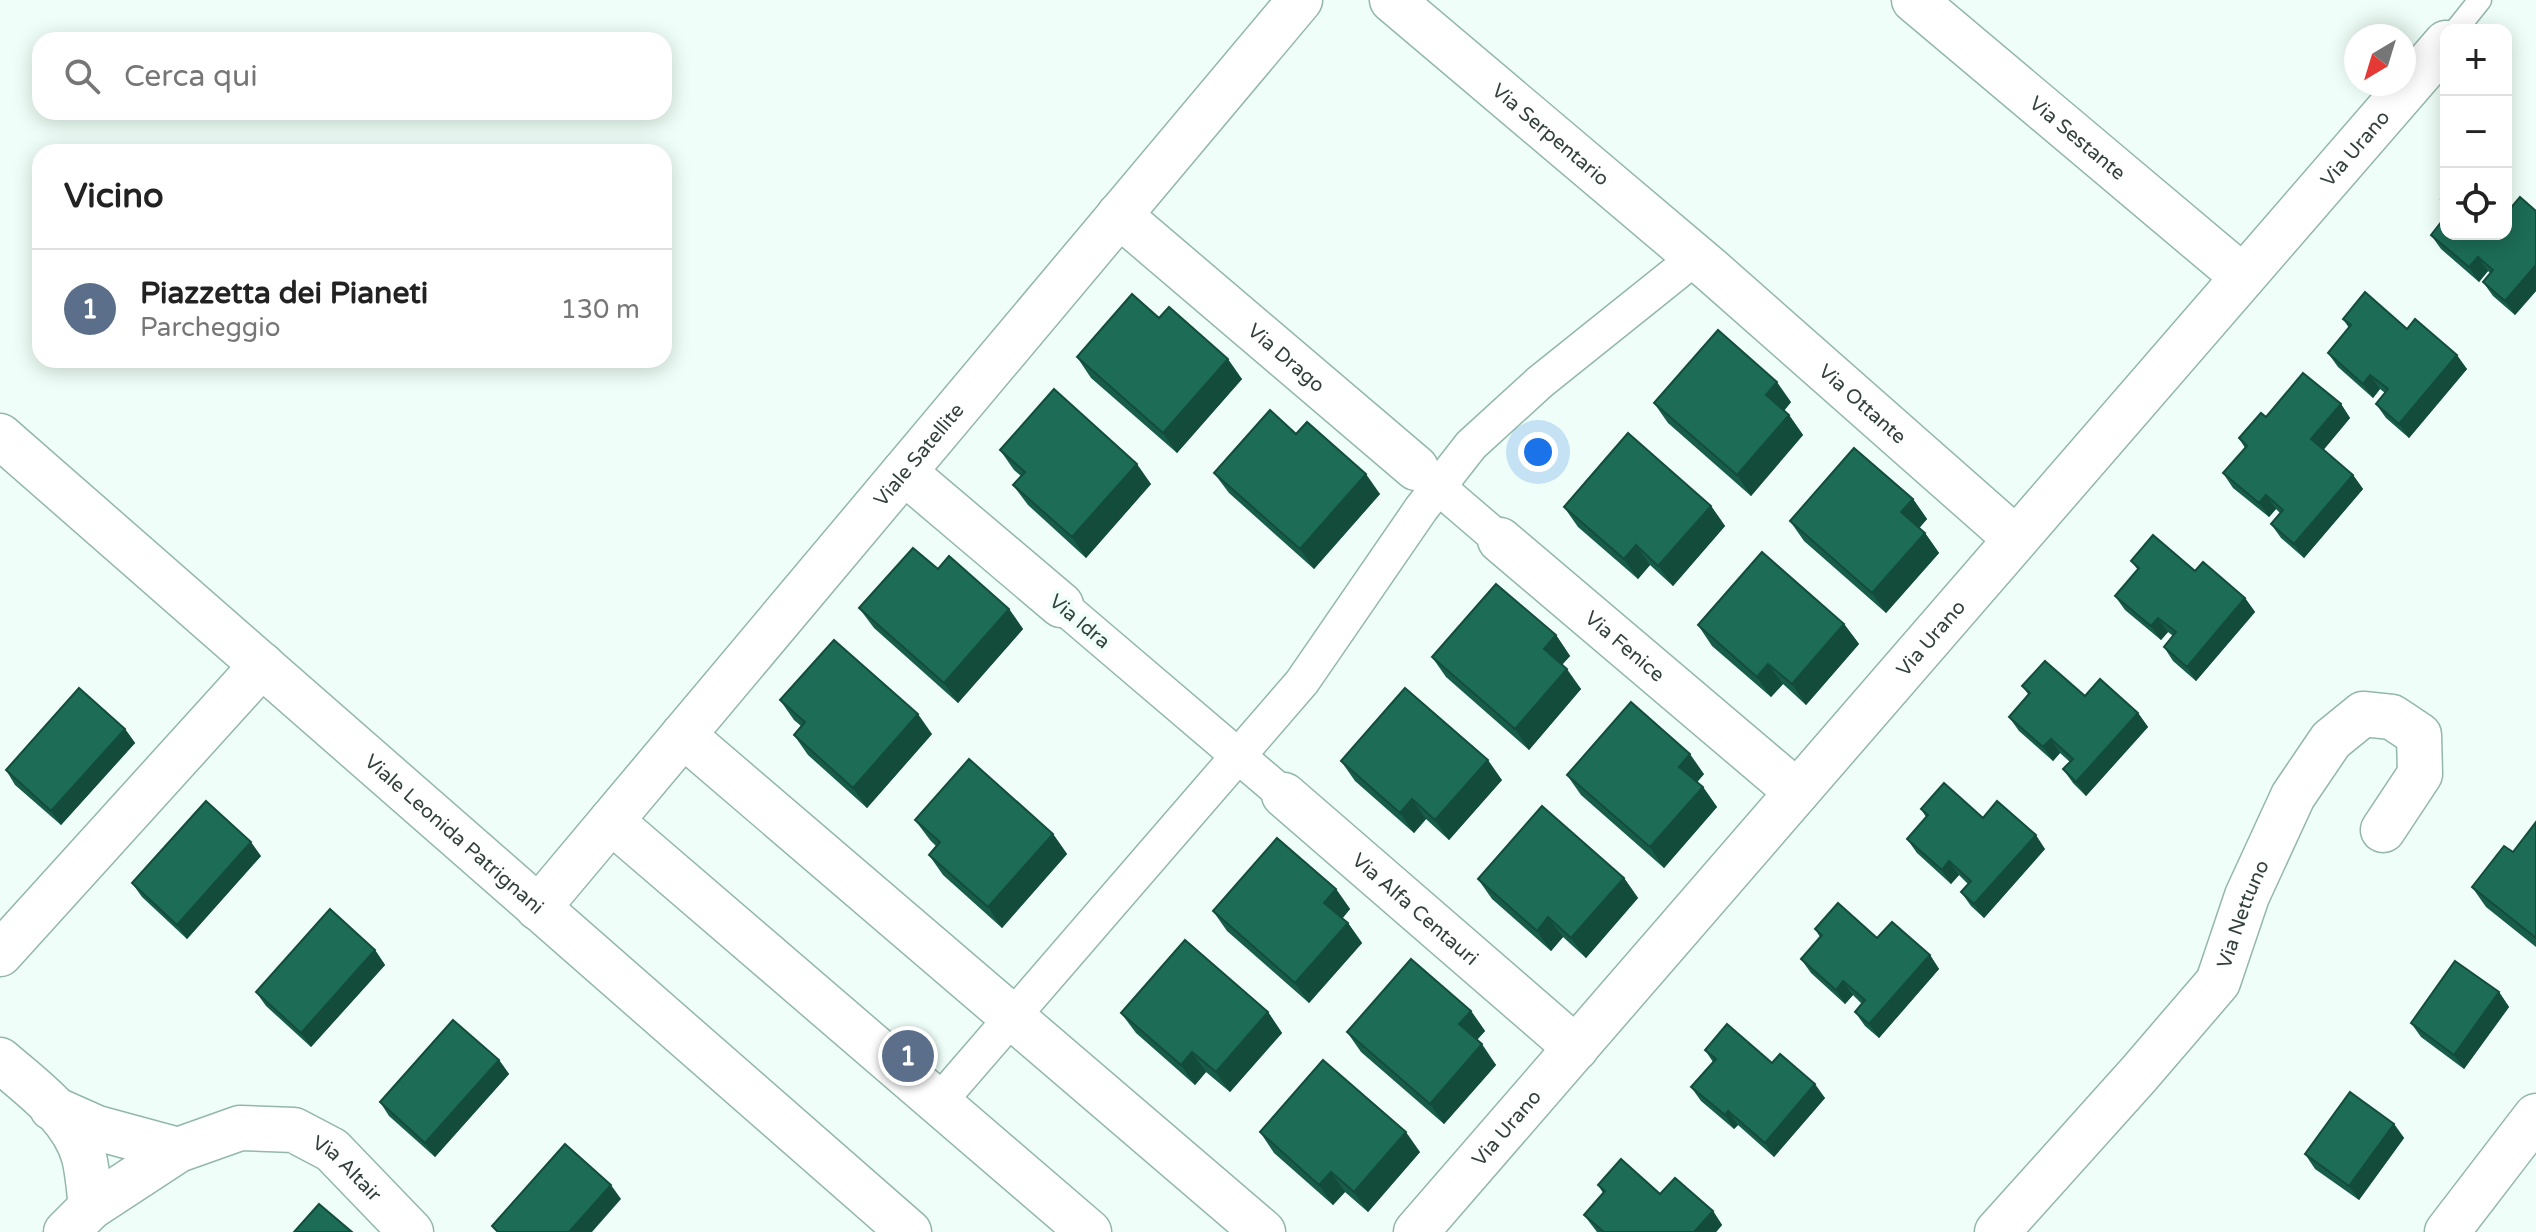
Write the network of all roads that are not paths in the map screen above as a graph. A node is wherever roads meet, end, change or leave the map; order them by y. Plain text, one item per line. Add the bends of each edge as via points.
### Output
1 (1300, 0) edge
2 (1392, 0) edge
3 (1914, 0) edge
4 (2480, 0) edge
5 (2461, 24) edge
6 (2440, 50) edge
7 (1119, 215) junction
8 (1703, 263) junction
9 (2243, 277) junction
10 (0, 436) edge
11 (904, 472) junction
12 (1436, 485) junction
13 (2016, 539) junction
14 (1500, 540) joint
15 (1061, 605) joint
16 (262, 665) junction
17 (683, 735) junction
18 (1260, 774) junction
19 (1797, 792) junction
20 (611, 821) junction
21 (2383, 830) dead end
22 (538, 908) junction
23 (0, 954) edge
24 (1012, 1018) junction
25 (1576, 1048) junction
26 (0, 1060) edge
27 (938, 1103) junction
28 (52, 1108) junction
29 (2536, 1116) edge
30 (178, 1150) junction
31 (78, 1219) edge
32 (908, 1231) edge
33 (411, 1232) edge
34 (1089, 1232) edge
35 (1263, 1232) edge
36 (1416, 1232) edge
37 (1997, 1232) edge
38 (2447, 1232) edge

1 - 7 street, Viale Satellite
2 - 8 street, Via Serpentario
3 - 9 street, Via Sestante
4 - 5 lane
6 - 9 street, Via Urano
7 - 11 street, Viale Satellite
7 - 12 street, Via Drago
8 - 12 street via 1601,331 1506,412
8 - 13 street, Via Ottante
9 - 13 street, Via Urano
10 - 16 street, Viale Leonida Patrignani
11 - 15 street, Via Idra
11 - 17 street, Viale Satellite
12 - 14 street, Via Fenice
12 - 18 street via 1302,682
13 - 19 street, Via Urano
14 - 19 street, Via Fenice
15 - 18 street, Via Idra
16 - 22 street, Viale Leonida Patrignani
16 - 23 street
17 - 20 street, Viale Satellite
17 - 24 street
18 - 24 street
18 - 25 street, Via Alfa Centauri
19 - 25 street, Via Urano
20 - 22 street, Viale Satellite
20 - 27 street
21 - 37 street, Via Nettuno via 2420,774 2419,735 2392,717 2363,714 2331,740 2293,796 2247,896 2218,982
22 - 32 street, Viale Leonida Patrignani
24 - 27 street
24 - 35 street
25 - 36 street, Via Urano
26 - 28 street
27 - 34 street
28 - 30 street via 97,1128
28 - 31 street via 71,1129 84,1157
29 - 38 street
30 - 31 street, Via Altair
30 - 33 street, Via Altair via 240,1128 294,1130 332,1150

